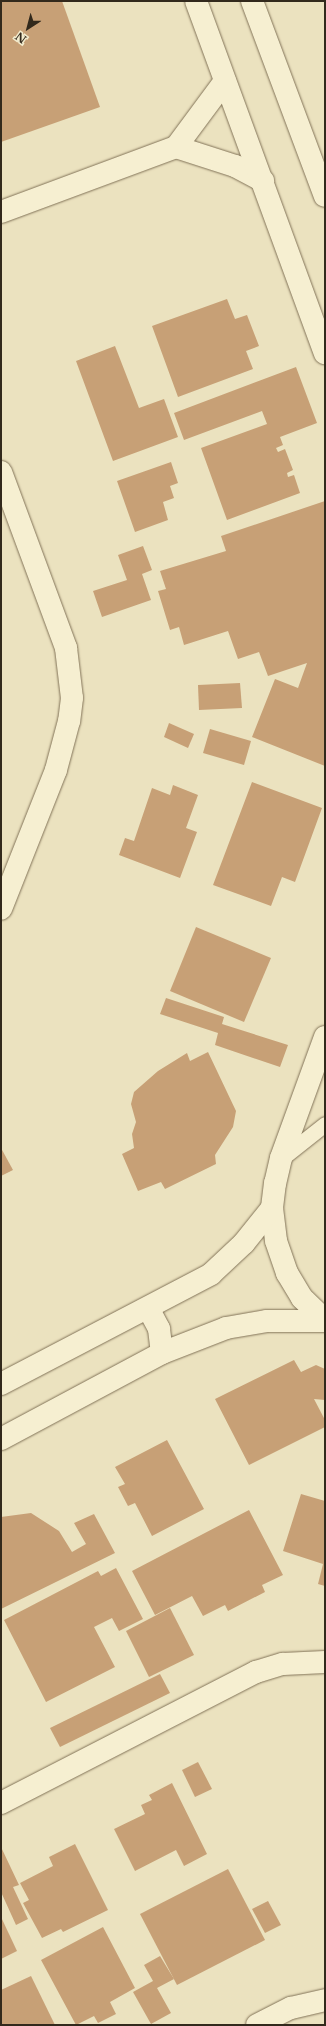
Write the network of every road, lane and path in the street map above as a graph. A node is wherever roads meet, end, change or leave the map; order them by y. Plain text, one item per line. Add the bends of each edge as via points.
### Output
1 (196, 1) edge
2 (257, 6) edge
3 (225, 81) junction
4 (176, 147) junction
5 (263, 181) junction
6 (325, 196) edge
7 (1, 212) edge
8 (325, 353) edge
9 (1, 472) edge
10 (1, 909) edge
11 (325, 1037) edge
12 (325, 1124) edge
13 (281, 1158) junction
14 (272, 1208) junction
15 (148, 1308) junction
16 (325, 1320) edge
17 (162, 1353) junction
18 (1, 1384) edge
19 (1, 1439) edge
20 (325, 1662) edge
21 (1, 1804) edge
22 (325, 2000) edge
23 (257, 2025) edge

1 - 3 street
2 - 6 street
3 - 4 street
3 - 5 street
4 - 5 street via 206,155
4 - 7 street
5 - 8 street
9 - 10 street via 66,648 72,698 68,726 56,770
11 - 13 street
12 - 13 lane
13 - 14 street
14 - 15 street via 239,1248 211,1274
14 - 16 street via 276,1241 287,1273 302,1298
15 - 17 street via 159,1329
15 - 18 street
16 - 17 street via 249,1323 226,1328
17 - 19 street
20 - 21 street via 283,1664 256,1672
22 - 23 street via 291,2008

